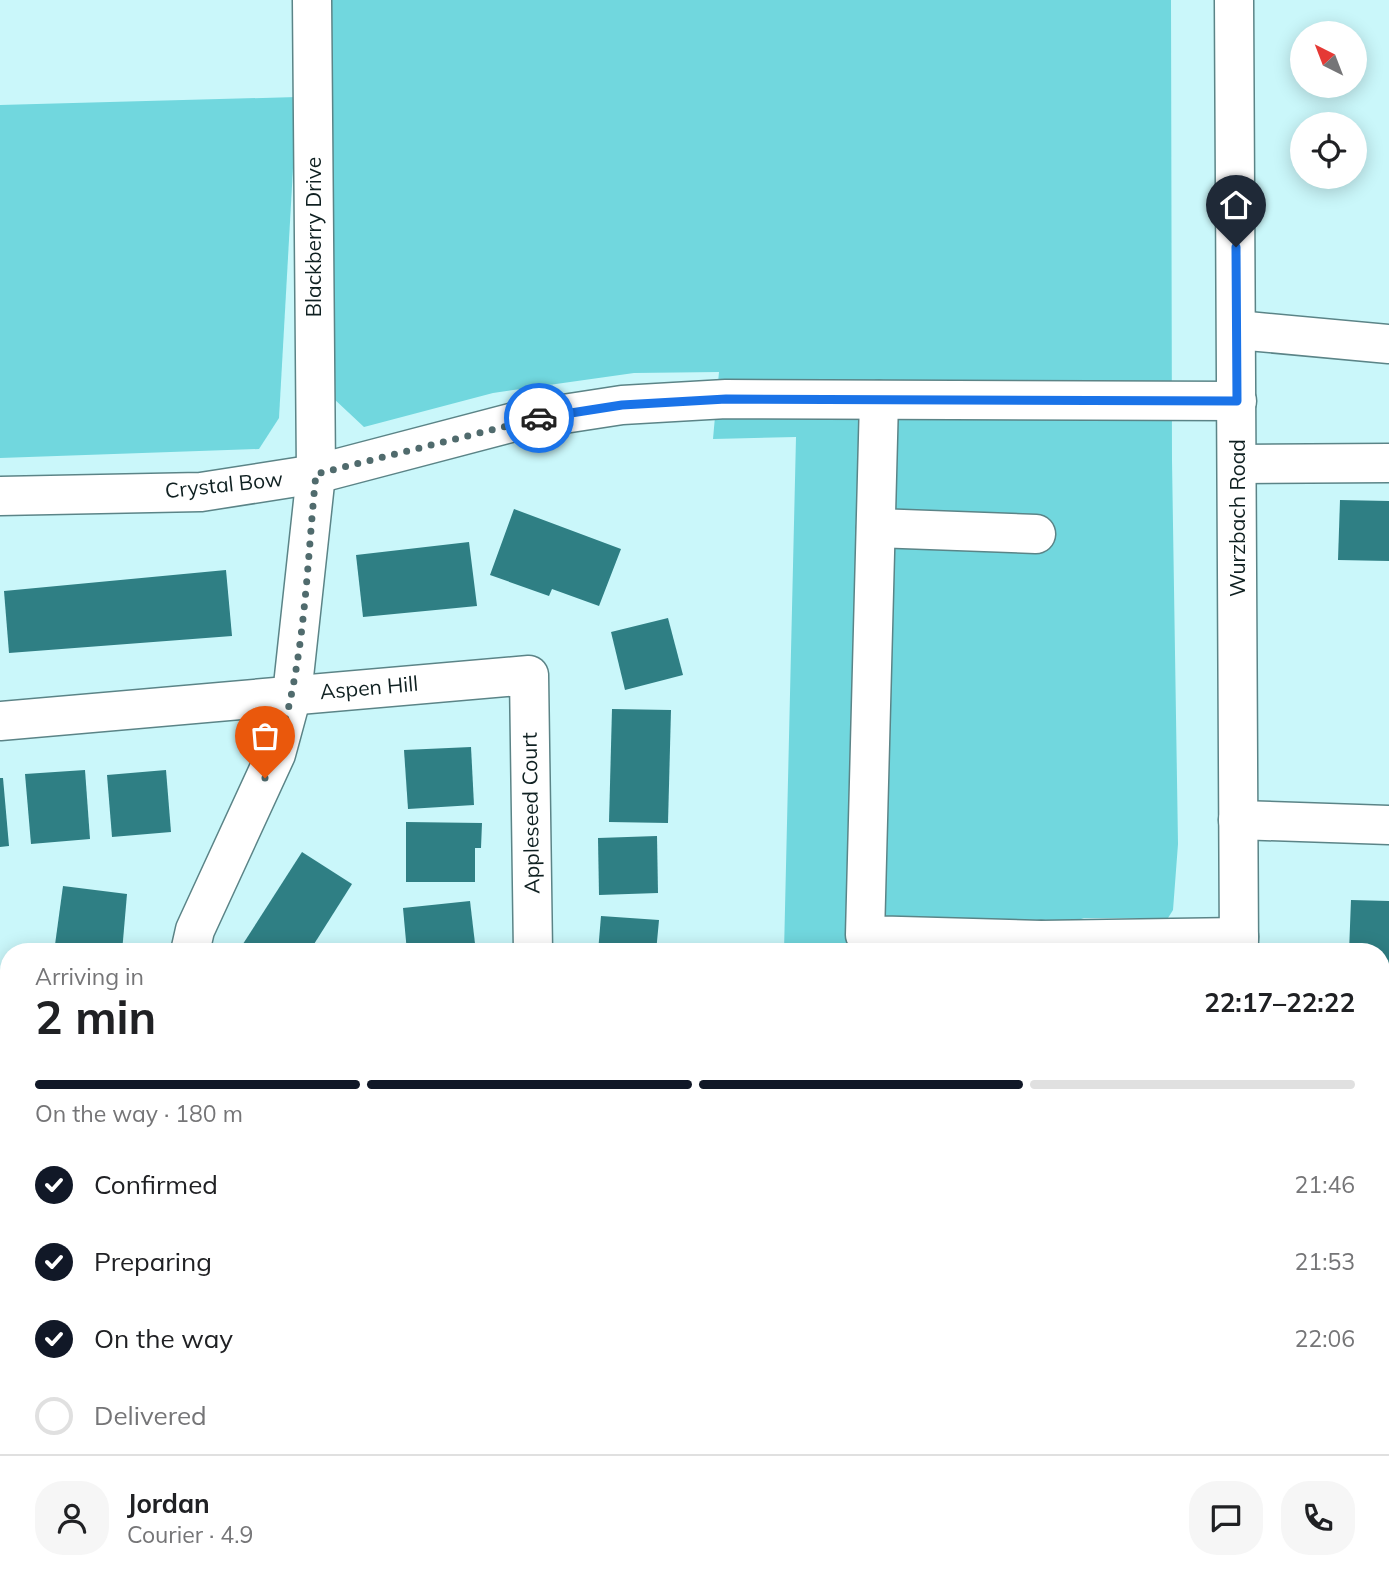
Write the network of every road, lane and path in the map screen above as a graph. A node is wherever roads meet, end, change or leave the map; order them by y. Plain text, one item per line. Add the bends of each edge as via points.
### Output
1 (313, 0) edge
2 (1234, 0) edge
3 (1237, 330) junction
4 (1389, 344) edge
5 (879, 400) junction
6 (1237, 401) junction
7 (1389, 463) edge
8 (1238, 464) junction
9 (316, 474) junction
10 (0, 496) edge
11 (876, 528) junction
12 (1036, 534) dead end
13 (529, 674) joint
14 (292, 695) junction
15 (0, 721) edge
16 (1238, 820) junction
17 (1389, 825) edge
18 (192, 943) edge
19 (533, 943) edge
20 (992, 943) edge
21 (1239, 943) edge

1 - 9 street, Blackberry Drive
2 - 3 street, Wurzbach Road
3 - 4 street
3 - 6 street, Wurzbach Road
5 - 6 street, Crystal Bow
5 - 9 street, Crystal Bow via 726,399 622,405 518,421
5 - 11 street
6 - 8 street, Wurzbach Road
7 - 8 street
8 - 16 street, Wurzbach Road
9 - 10 street, Crystal Bow via 201,492
9 - 14 street, Blackberry Drive
11 - 12 street
11 - 20 street via 865,935
13 - 14 street, Aspen Hill
13 - 19 street, Appleseed Court
14 - 15 street, Aspen Hill
14 - 18 street, Blackberry Drive via 276,754
16 - 17 street
16 - 21 street, Wurzbach Road

